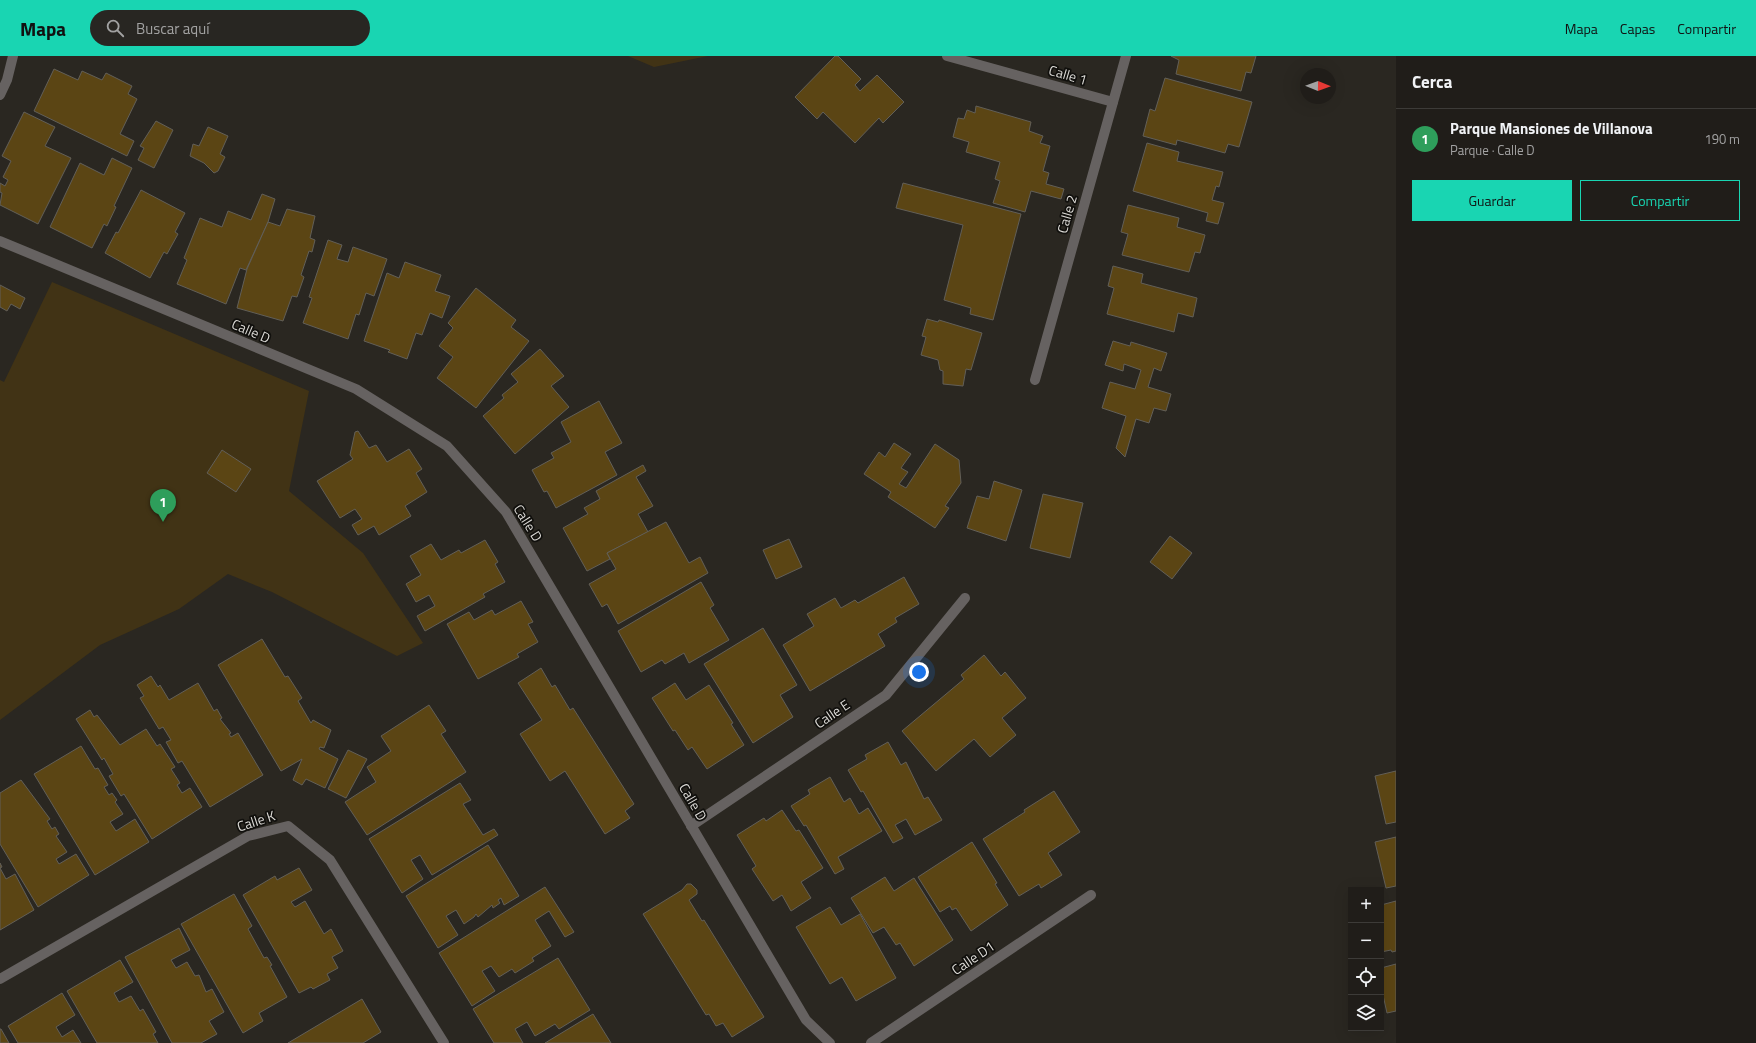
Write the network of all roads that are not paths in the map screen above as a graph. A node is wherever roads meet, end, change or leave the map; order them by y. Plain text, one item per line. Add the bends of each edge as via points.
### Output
1 (13, 56) edge
2 (947, 56) edge
3 (1126, 56) edge
4 (0, 95) edge
5 (1113, 102) junction
6 (0, 241) edge
7 (1035, 380) dead end
8 (965, 598) dead end
9 (690, 826) junction
10 (1091, 895) dead end
11 (0, 979) edge
12 (444, 1043) edge
13 (830, 1043) edge
14 (871, 1043) edge

1 - 4 street
2 - 5 street, Calle 1
3 - 5 street, Calle 2
5 - 7 street, Calle 2
6 - 9 street, Calle D via 356,389 447,446 506,512
8 - 9 street, Calle E via 886,695
9 - 13 street, Calle D via 806,1020
10 - 14 street, Calle D1
11 - 12 street, Calle K via 248,836 288,826 330,860

